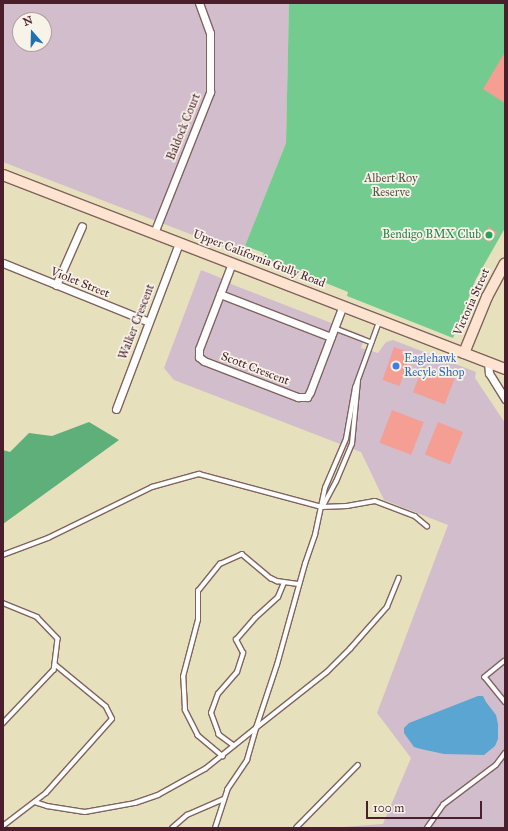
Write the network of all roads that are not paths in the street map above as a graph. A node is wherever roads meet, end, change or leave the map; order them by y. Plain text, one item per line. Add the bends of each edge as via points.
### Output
1 (199, 3) edge
2 (3, 175) edge
3 (82, 226) dead end
4 (154, 233) junction
5 (179, 242) junction
6 (3, 263) edge
7 (232, 263) junction
8 (505, 263) edge
9 (56, 285) junction
10 (220, 294) junction
11 (343, 305) junction
12 (380, 320) junction
13 (149, 322) junction
14 (334, 328) junction
15 (331, 337) junction
16 (371, 342) junction
17 (464, 353) junction
18 (488, 362) junction
19 (505, 369) edge
20 (358, 378) junction
21 (505, 399) edge
22 (116, 409) dead end
23 (322, 507) junction
24 (427, 526) dead end
25 (3, 555) edge
26 (399, 578) dead end
27 (284, 582) junction
28 (298, 584) junction
29 (3, 603) edge
30 (505, 661) edge
31 (55, 665) junction
32 (505, 702) edge
33 (3, 724) edge
34 (256, 728) junction
35 (234, 746) junction
36 (505, 753) edge
37 (223, 757) junction
38 (358, 765) dead end
39 (224, 799) junction
40 (34, 802) junction
41 (3, 826) edge
42 (172, 828) edge
43 (215, 828) edge
44 (296, 828) edge
45 (427, 828) edge

1 - 4 street, Baldock Court via 210,33 210,92
2 - 4 street, Upper California Gully Road
3 - 9 street
4 - 5 street, Upper California Gully Road
5 - 7 street, Upper California Gully Road
5 - 13 street, Walker Crescent
6 - 9 street, Violet Street
7 - 10 street, Scott Crescent
7 - 11 street, Upper California Gully Road
8 - 17 street, Victoria Street via 487,297
9 - 13 street, Violet Street
10 - 15 street
10 - 15 street, Scott Crescent via 199,349 199,357 204,361 298,397 304,397 310,392
11 - 12 street, Upper California Gully Road
11 - 14 street, Scott Crescent
12 - 16 lane
12 - 17 street, Upper California Gully Road
13 - 22 street, Walker Crescent
14 - 15 street, Scott Crescent
14 - 16 lane
16 - 20 lane
17 - 18 street, Upper California Gully Road
18 - 19 street, Upper California Gully Road
18 - 21 street via 490,373
20 - 23 lane via 348,433 325,488
20 - 23 lane via 352,444
23 - 24 lane via 347,506 370,500 415,516
23 - 25 lane via 199,474 152,487 48,538
23 - 28 lane
26 - 34 lane via 387,606 350,649 327,672
27 - 28 lane
27 - 35 lane via 278,597 236,640 243,653 237,672 218,694 211,713 219,735
27 - 37 lane via 262,572 242,554 220,564 198,591 198,620 183,677 184,710 198,736
28 - 34 lane via 277,665
29 - 31 lane via 37,617 58,639
30 - 32 lane via 485,677
31 - 33 lane via 54,670
31 - 40 lane via 106,706 112,719 46,793
34 - 35 lane
34 - 39 lane via 247,760
35 - 37 lane
36 - 45 lane via 496,765 444,805
37 - 40 lane via 158,795 135,803 85,812
38 - 44 lane
39 - 42 lane via 187,815
39 - 43 lane
40 - 41 lane

